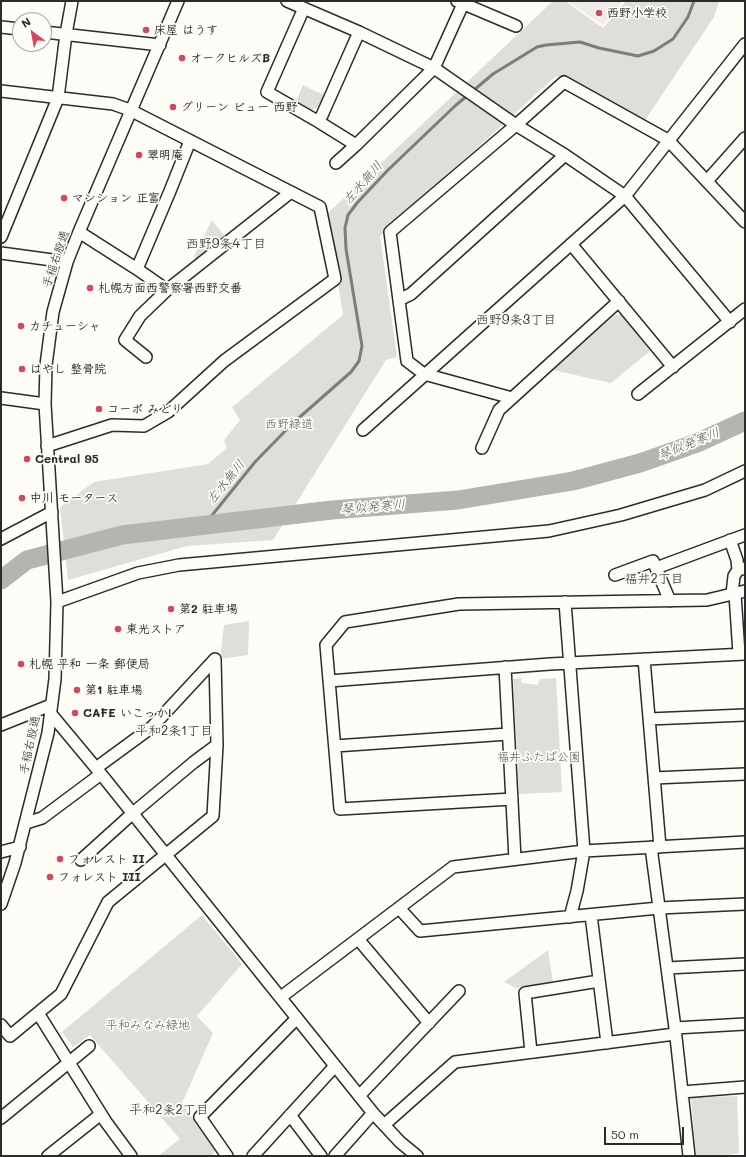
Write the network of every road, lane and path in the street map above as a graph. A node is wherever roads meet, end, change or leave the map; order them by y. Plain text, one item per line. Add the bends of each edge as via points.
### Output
1 (72, 1) edge
2 (178, 1) edge
3 (287, 1) edge
4 (460, 2) edge
5 (304, 8) junction
6 (516, 26) dead end
7 (1, 27) edge
8 (12, 28) edge
9 (360, 32) junction
10 (52, 33) edge
11 (66, 34) junction
12 (745, 44) edge
13 (160, 45) junction
14 (434, 68) junction
15 (1, 91) edge
16 (58, 98) junction
17 (130, 110) junction
18 (319, 122) junction
19 (516, 125) junction
20 (745, 138) edge
21 (668, 140) junction
22 (190, 141) junction
23 (356, 145) junction
24 (565, 155) junction
25 (336, 162) dead end
26 (707, 181) junction
27 (291, 192) junction
28 (625, 196) junction
29 (744, 220) edge
30 (79, 232) junction
31 (1, 237) edge
32 (571, 244) junction
33 (1, 253) edge
34 (68, 262) junction
35 (136, 269) junction
36 (167, 290) junction
37 (399, 300) junction
38 (618, 301) junction
39 (745, 309) edge
40 (730, 322) junction
41 (146, 357) dead end
42 (673, 367) junction
43 (424, 374) junction
44 (638, 394) dead end
45 (1, 398) edge
46 (512, 398) junction
47 (45, 404) junction
48 (363, 430) dead end
49 (48, 446) junction
50 (482, 448) dead end
51 (745, 471) edge
52 (52, 512) junction
53 (745, 535) edge
54 (1, 539) edge
55 (730, 540) junction
56 (656, 568) junction
57 (741, 569) edge
58 (616, 575) dead end
59 (737, 593) edge
60 (670, 601) junction
61 (56, 602) junction
62 (565, 602) junction
63 (742, 654) edge
64 (644, 659) junction
65 (571, 663) junction
66 (505, 668) junction
67 (329, 681) junction
68 (51, 710) junction
69 (745, 715) edge
70 (649, 719) junction
71 (1, 725) edge
72 (508, 734) junction
73 (217, 745) junction
74 (334, 746) junction
75 (99, 771) junction
76 (745, 774) edge
77 (654, 778) junction
78 (512, 799) junction
79 (133, 813) junction
80 (26, 823) junction
81 (745, 842) edge
82 (20, 847) junction
83 (655, 847) junction
84 (584, 851) junction
85 (1, 852) edge
86 (166, 855) junction
87 (515, 859) junction
88 (81, 860) dead end
89 (1, 904) edge
90 (745, 904) edge
91 (399, 908) junction
92 (659, 908) junction
93 (590, 915) junction
94 (570, 917) junction
95 (358, 938) junction
96 (745, 964) edge
97 (667, 968) junction
98 (599, 981) junction
99 (459, 992) dead end
100 (281, 997) junction
101 (38, 1013) junction
102 (297, 1018) junction
103 (429, 1023) junction
104 (745, 1024) edge
105 (1, 1025) edge
106 (675, 1031) junction
107 (607, 1043) junction
108 (89, 1046) dead end
109 (531, 1052) junction
110 (69, 1063) junction
111 (335, 1066) junction
112 (745, 1087) edge
113 (682, 1092) junction
114 (359, 1096) junction
115 (373, 1113) junction
116 (101, 1114) junction
117 (290, 1115) junction
118 (1, 1118) edge
119 (384, 1125) junction
120 (48, 1156) edge
121 (131, 1156) edge
122 (227, 1156) edge
123 (253, 1156) edge
124 (321, 1156) edge
125 (336, 1156) edge
126 (417, 1156) edge
127 (689, 1156) edge

1 - 11 street
2 - 13 street, 手稲右股通
3 - 5 street
4 - 6 street
4 - 14 street
5 - 9 street
5 - 18 street via 266,92
7 - 8 street
9 - 14 street
9 - 18 street
10 - 11 street
11 - 13 street
11 - 16 street
12 - 21 street
13 - 17 street, 手稲右股通
14 - 19 street
14 - 23 street
15 - 16 street
16 - 17 street via 114,104
16 - 31 street
17 - 22 street
17 - 30 street, 手稲右股通
18 - 23 street
19 - 21 street via 564,82
19 - 24 street
19 - 37 street via 390,232
20 - 26 street
21 - 26 street
21 - 28 street
22 - 27 street
22 - 35 street
23 - 25 street
24 - 28 street
24 - 37 street via 410,294
26 - 29 street
27 - 36 street
27 - 49 street via 320,207 335,279 224,361 168,412 144,426 112,425
28 - 32 street
28 - 40 street
30 - 34 street, 手稲右股通
30 - 35 street
32 - 38 street
32 - 43 street
33 - 34 street
34 - 47 street, 手稲右股通 via 53,312 46,365
35 - 36 street
36 - 41 street via 140,316 125,340
37 - 43 street via 407,361
38 - 42 street
38 - 46 street
39 - 40 street
40 - 42 street
42 - 44 street
43 - 46 street
43 - 48 street
45 - 47 street
46 - 50 street via 499,410
47 - 49 street, 手稲右股通
49 - 52 street, 手稲右股通
51 - 61 street via 705,490 622,515 549,531 179,564 138,574
52 - 54 street
52 - 61 street, 手稲右股通
53 - 55 street
55 - 56 street
55 - 57 street
56 - 58 street via 653,561
56 - 60 street
57 - 59 street via 734,576
59 - 60 street via 707,600
59 - 63 street
60 - 62 street
61 - 68 street, 手稲右股通 via 55,679
62 - 65 street
62 - 67 street via 459,604 345,622 326,645
63 - 64 street
64 - 65 street
64 - 70 street
65 - 66 street
65 - 84 street
66 - 67 street
66 - 72 street
67 - 74 street
68 - 71 street
68 - 75 street
68 - 80 street, 手稲右股通 via 48,733
69 - 70 street
70 - 77 street
72 - 74 street
72 - 78 street
73 - 75 street via 215,659 152,727
73 - 79 street
73 - 86 street via 213,816
74 - 78 street via 340,809
75 - 79 street
75 - 80 street via 42,818
76 - 77 street
77 - 83 street
78 - 87 street
79 - 86 street
79 - 88 street
80 - 82 street, 手稲右股通
81 - 83 street
82 - 85 street
82 - 89 street, 手稲右股通
83 - 84 street
83 - 92 street
84 - 87 street
84 - 94 street
86 - 100 street
86 - 101 street via 108,902 62,994
87 - 91 street via 452,867
90 - 92 street
91 - 94 street via 420,931
91 - 95 street
92 - 93 street
92 - 97 street
93 - 94 street
93 - 98 street
95 - 100 street
95 - 103 street
96 - 97 street
97 - 106 street
98 - 107 street
98 - 109 street via 525,993
99 - 103 street
100 - 102 street
101 - 105 street via 10,1036
101 - 110 street
102 - 111 street
102 - 122 street via 200,1118
103 - 114 street
104 - 106 street
106 - 107 street
106 - 113 street
107 - 109 street
108 - 110 street
109 - 119 street via 455,1062
110 - 116 street
110 - 118 street
111 - 114 street
111 - 117 street
112 - 113 street
113 - 127 street
114 - 115 street
115 - 119 street
115 - 125 street
116 - 120 street
116 - 121 street
117 - 123 street
117 - 124 street
119 - 126 street

